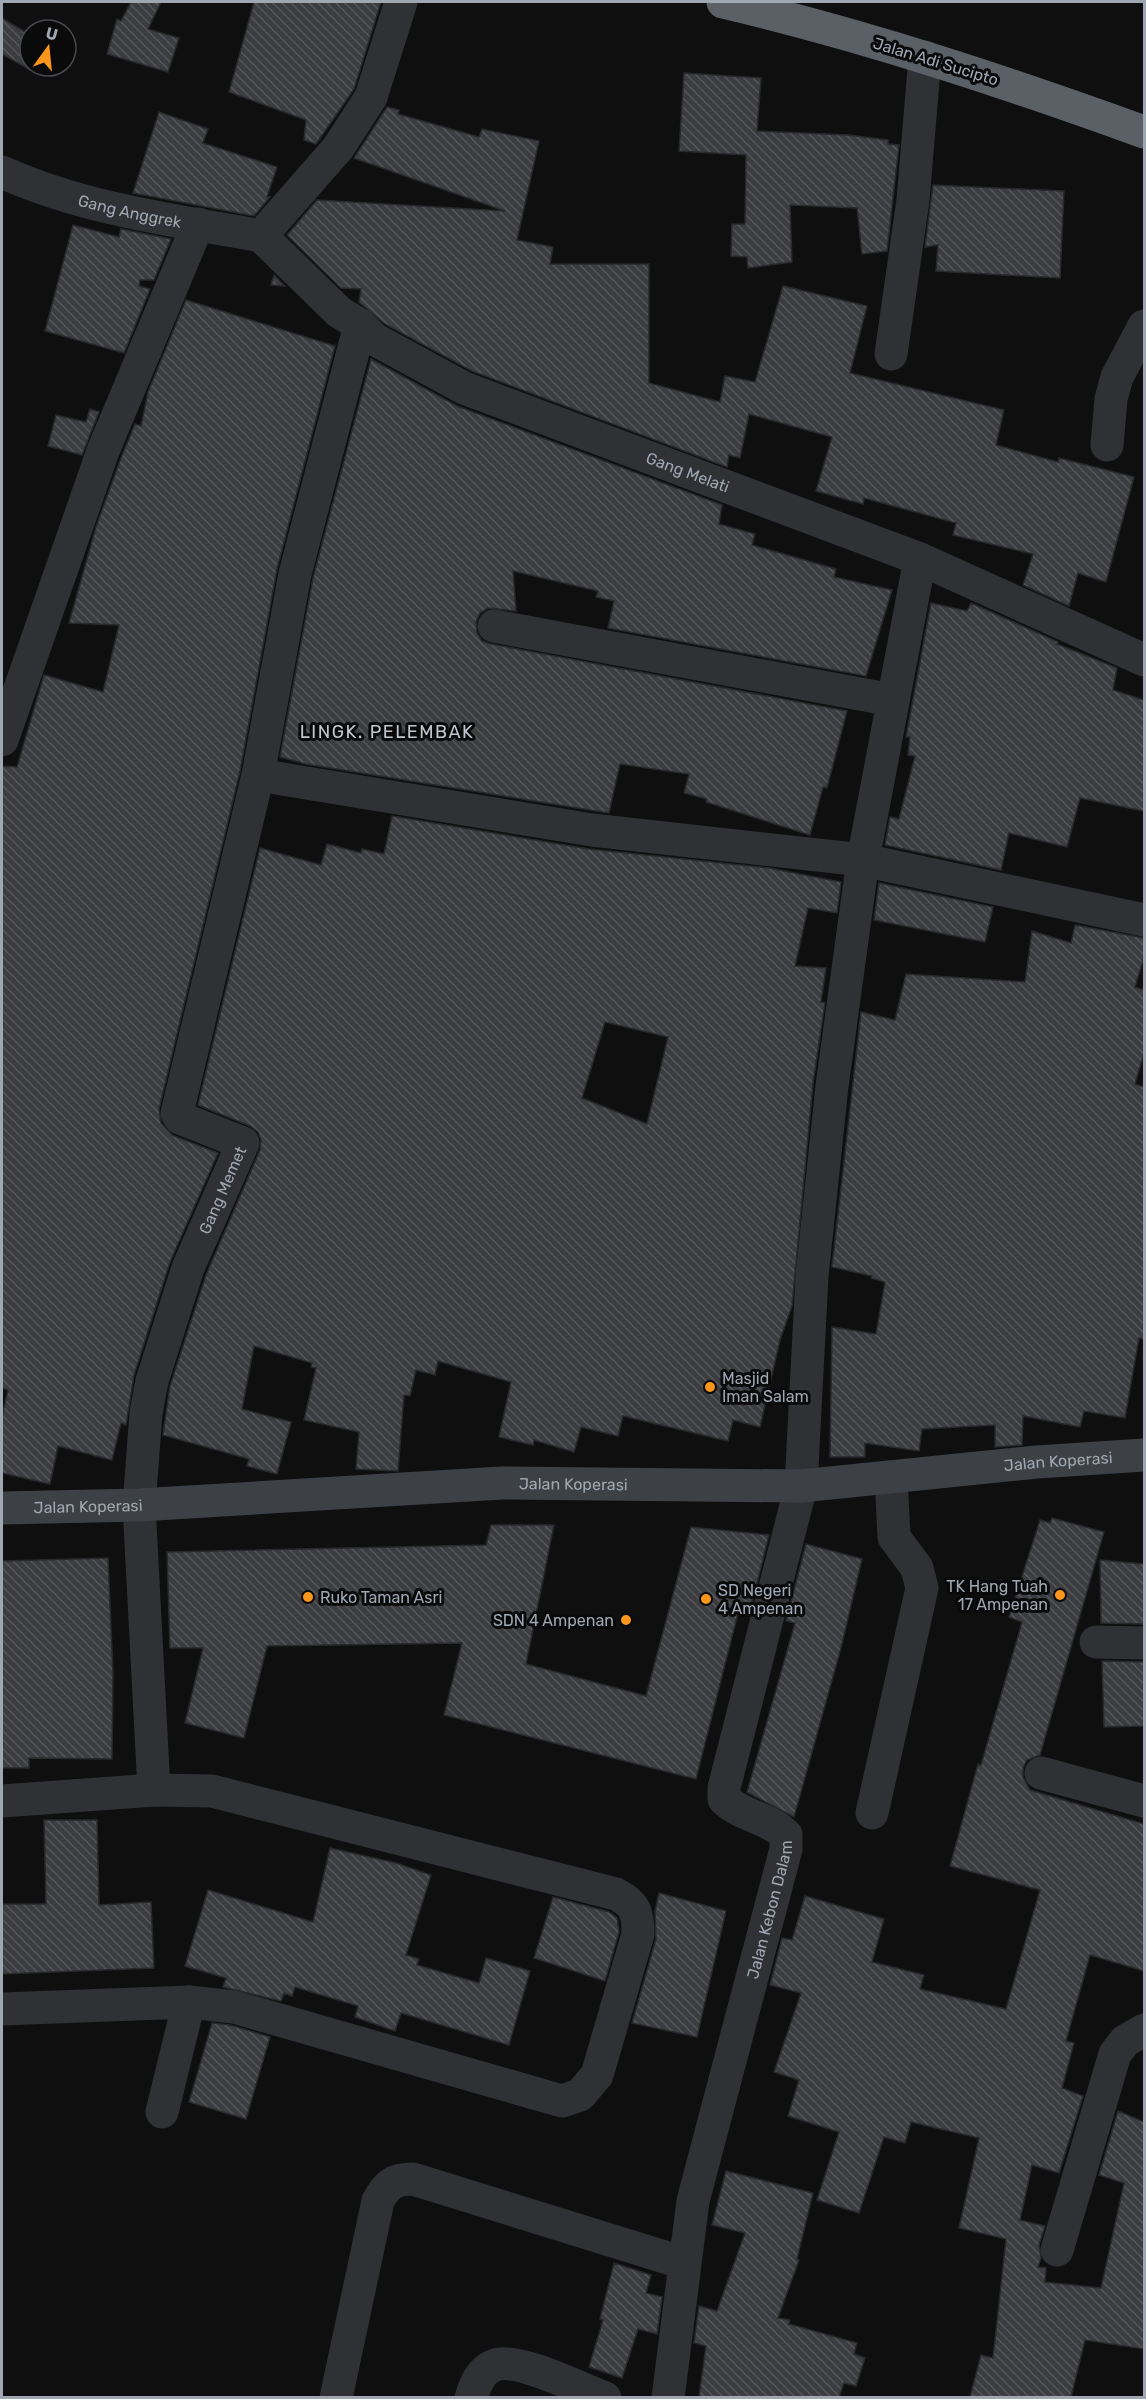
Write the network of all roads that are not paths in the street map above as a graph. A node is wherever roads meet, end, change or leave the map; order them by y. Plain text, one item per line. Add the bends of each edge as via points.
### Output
1 (401, 2) edge
2 (723, 2) edge
3 (925, 57) junction
4 (1144, 132) edge
5 (2, 172) edge
6 (198, 224) junction
7 (261, 236) junction
8 (360, 325) junction
9 (1144, 326) edge
10 (891, 354) dead end
11 (1107, 445) dead end
12 (920, 558) junction
13 (494, 626) dead end
14 (1144, 660) edge
15 (892, 700) junction
16 (2, 740) edge
17 (258, 775) junction
18 (863, 860) junction
19 (1144, 920) edge
20 (1144, 1455) edge
21 (891, 1477) junction
22 (801, 1486) junction
23 (139, 1505) junction
24 (2, 1508) edge
25 (1096, 1642) dead end
26 (1144, 1643) edge
27 (1041, 1773) dead end
28 (154, 1790) junction
29 (2, 1801) edge
30 (1144, 1801) edge
31 (872, 1813) dead end
32 (189, 2002) junction
33 (2, 2009) edge
34 (1144, 2030) edge
35 (162, 2112) dead end
36 (1057, 2250) dead end
37 (684, 2263) junction
38 (336, 2397) edge
39 (471, 2397) edge
40 (605, 2397) edge
41 (668, 2397) edge

1 - 7 street via 371,97 338,148
2 - 3 highway, Jalan Adi Sucipto via 786,16
3 - 4 highway, Jalan Adi Sucipto
3 - 10 street via 913,200
5 - 6 street, Gang Anggrek via 90,204
6 - 7 street, Gang Anggrek
6 - 16 street via 103,451
7 - 8 street, Gang Melati via 339,312
8 - 12 street, Gang Melati via 374,339 464,388
8 - 17 street via 296,574
9 - 11 street via 1117,377
12 - 14 street, Gang Melati
12 - 15 street
13 - 15 street
15 - 18 street
17 - 18 street via 592,830
17 - 23 street, Gang Memet via 177,1113 180,1118 243,1143 188,1268 152,1381 141,1455
18 - 19 street
18 - 22 street via 833,1075 812,1276
20 - 21 street, Jalan Koperasi
21 - 22 street, Jalan Koperasi
21 - 31 street via 894,1537 917,1568 922,1588
22 - 23 street, Jalan Koperasi via 502,1483
22 - 37 street, Jalan Kebon Dalam via 724,1799 731,1806 776,1824 786,1835 786,1849 693,2201
23 - 24 street, Jalan Koperasi
23 - 28 street
25 - 26 street
27 - 30 street
28 - 29 street
28 - 32 street via 212,1791 604,1891 632,1903 638,1916 638,1934 597,2075 587,2089 572,2099 553,2099 234,2007
32 - 33 street
32 - 35 street
34 - 36 street via 1125,2041 1115,2054
37 - 38 street via 400,2179 387,2185 378,2201
37 - 41 street
39 - 40 street via 483,2373 495,2365 512,2363

